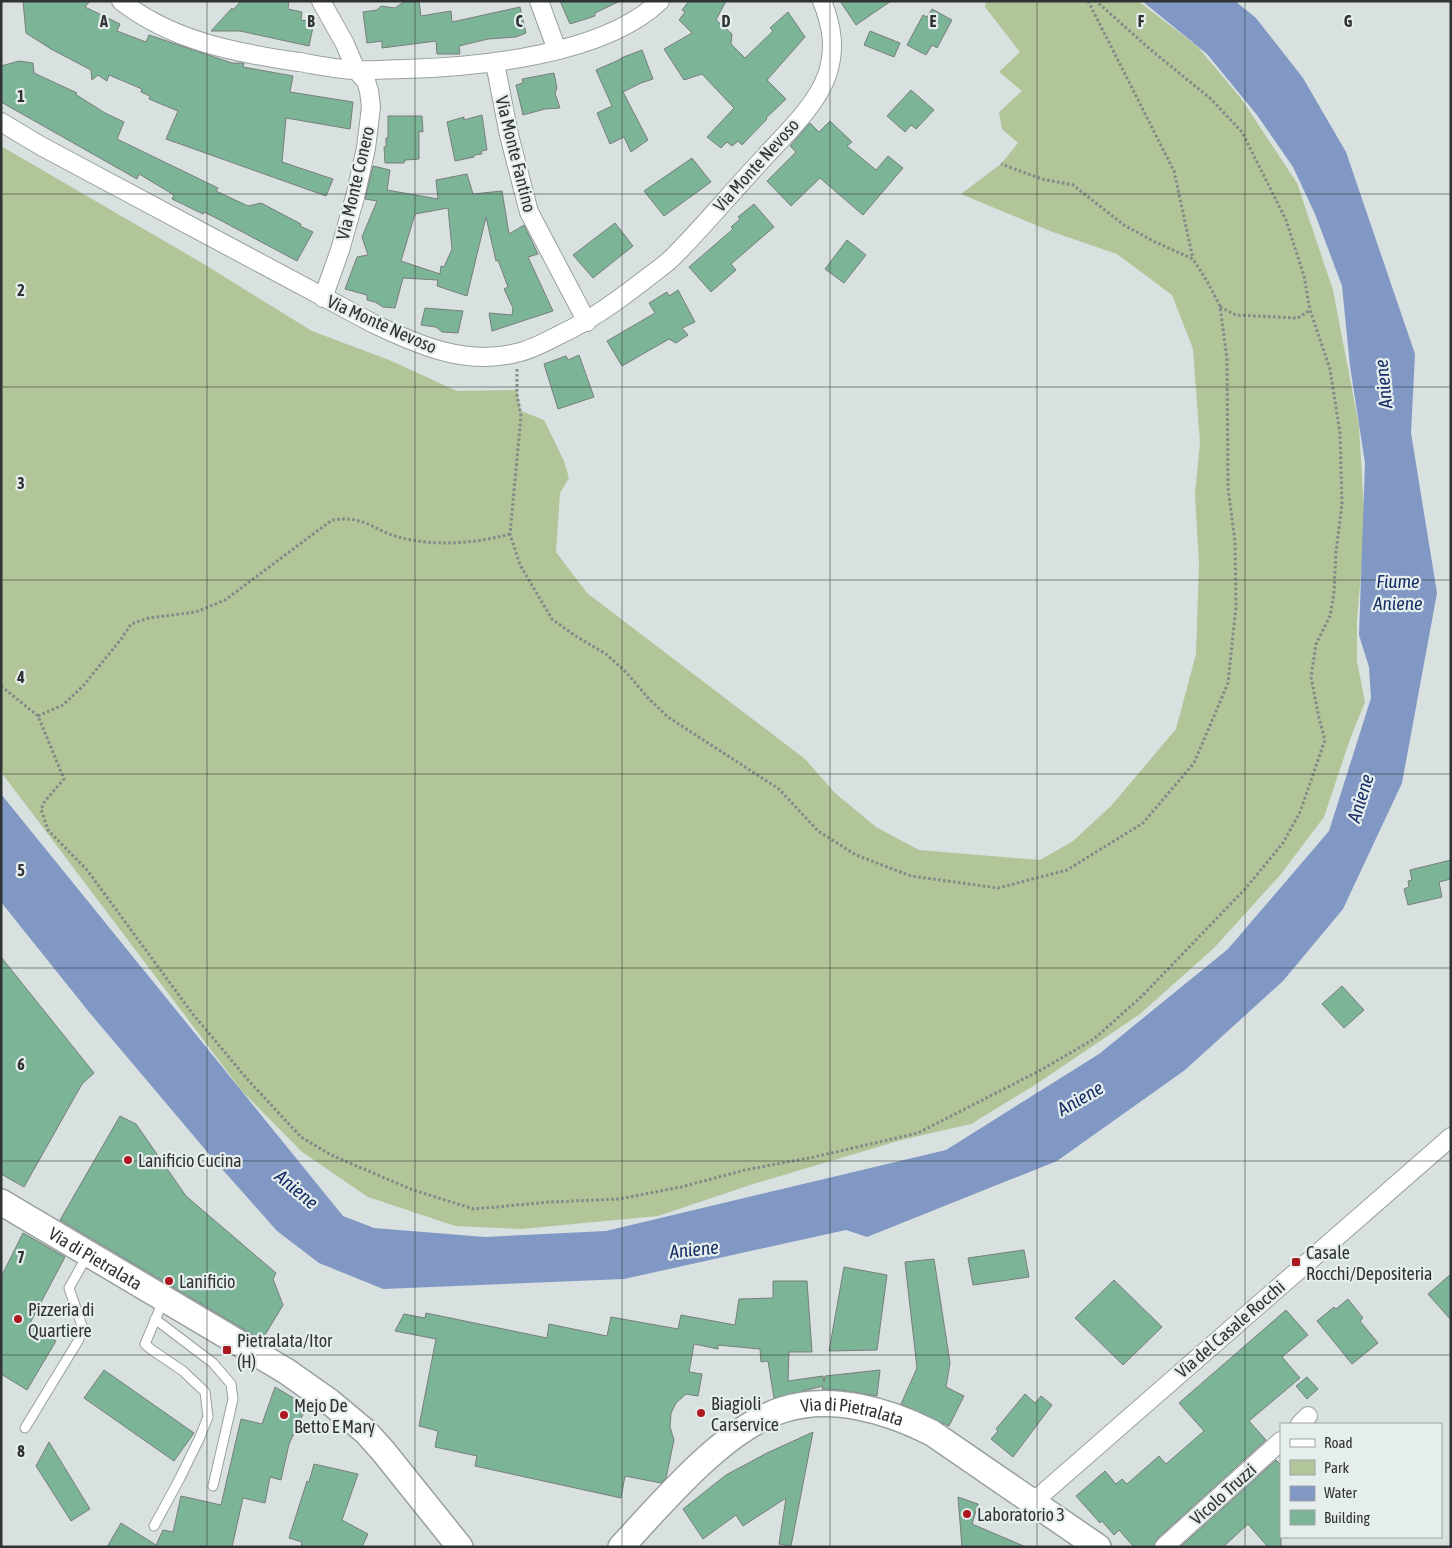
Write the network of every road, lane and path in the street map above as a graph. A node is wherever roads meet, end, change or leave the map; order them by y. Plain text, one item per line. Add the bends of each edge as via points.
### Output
1 (122, 1) edge
2 (321, 1) edge
3 (539, 1) edge
4 (660, 1) edge
5 (822, 1) edge
6 (1088, 1) edge
7 (1096, 1) edge
8 (557, 50) junction
9 (495, 63) junction
10 (356, 70) junction
11 (1, 122) edge
12 (1001, 164) dead end
13 (1193, 259) junction
14 (323, 298) junction
15 (1220, 306) junction
16 (1310, 310) junction
17 (587, 322) junction
18 (517, 353) junction
19 (510, 534) junction
20 (1, 686) edge
21 (38, 716) junction
22 (1451, 1137) edge
23 (1, 1202) edge
24 (88, 1254) junction
25 (160, 1308) junction
26 (25, 1428) dead end
27 (1280, 1442) edge
28 (213, 1486) dead end
29 (1033, 1502) junction
30 (154, 1526) dead end
31 (460, 1547) edge
32 (621, 1547) edge
33 (1098, 1547) edge
34 (1164, 1547) edge

1 - 10 street via 151,22 205,43 263,57
2 - 10 street, Via Monte Conero
3 - 8 street
4 - 8 street via 620,27
5 - 17 street, Via Monte Nevoso via 831,28 832,49 826,76 811,103 672,258
6 - 13 path via 1174,171
7 - 16 path via 1211,99 1242,132 1286,220 1304,276
8 - 9 street
9 - 10 street
9 - 17 street, Via Monte Fantino via 529,212
10 - 14 street, Via Monte Conero via 366,81 371,101 366,148 356,197
11 - 14 street, Via Monte Nevoso
12 - 13 path via 1073,186 1124,225
13 - 15 path
14 - 18 street, Via Monte Nevoso via 434,349 472,356
15 - 16 path via 1236,315 1298,318
15 - 19 path via 1227,359 1228,488 1235,541 1236,606 1228,684 1194,763 1143,824 1067,870 998,888 911,876 856,855 818,831 779,789 668,717 606,654 552,619 520,565
16 - 21 path via 1332,378 1340,433 1342,504 1330,616 1316,644 1311,677 1325,740 1300,812 1283,843 1246,888 1142,996 1094,1039 918,1133 619,1200 474,1209 412,1190 331,1155 301,1137 248,1080 192,1013 87,870 48,830 41,809 64,779
17 - 18 street, Via Monte Nevoso
18 - 19 path via 517,395 521,416
19 - 21 path via 489,540 415,541 393,536 360,521 332,520 225,600 196,612 149,618 131,624 83,686 63,705
20 - 21 path
22 - 29 street, Via del Casale Rocchi
23 - 24 street, Via di Pietralata
24 - 25 street, Via di Pietralata
24 - 26 lane via 69,1288 83,1329
25 - 28 lane via 231,1384 233,1398
25 - 30 lane via 146,1344 205,1392 208,1417 200,1439
25 - 31 street, Via di Pietralata via 286,1372 356,1422
27 - 34 street, Vicolo Truzzi
29 - 32 street, Via di Pietralata via 950,1444 910,1422 857,1407 807,1405 780,1410 732,1437 697,1468
29 - 33 street, Via di Pietralata

